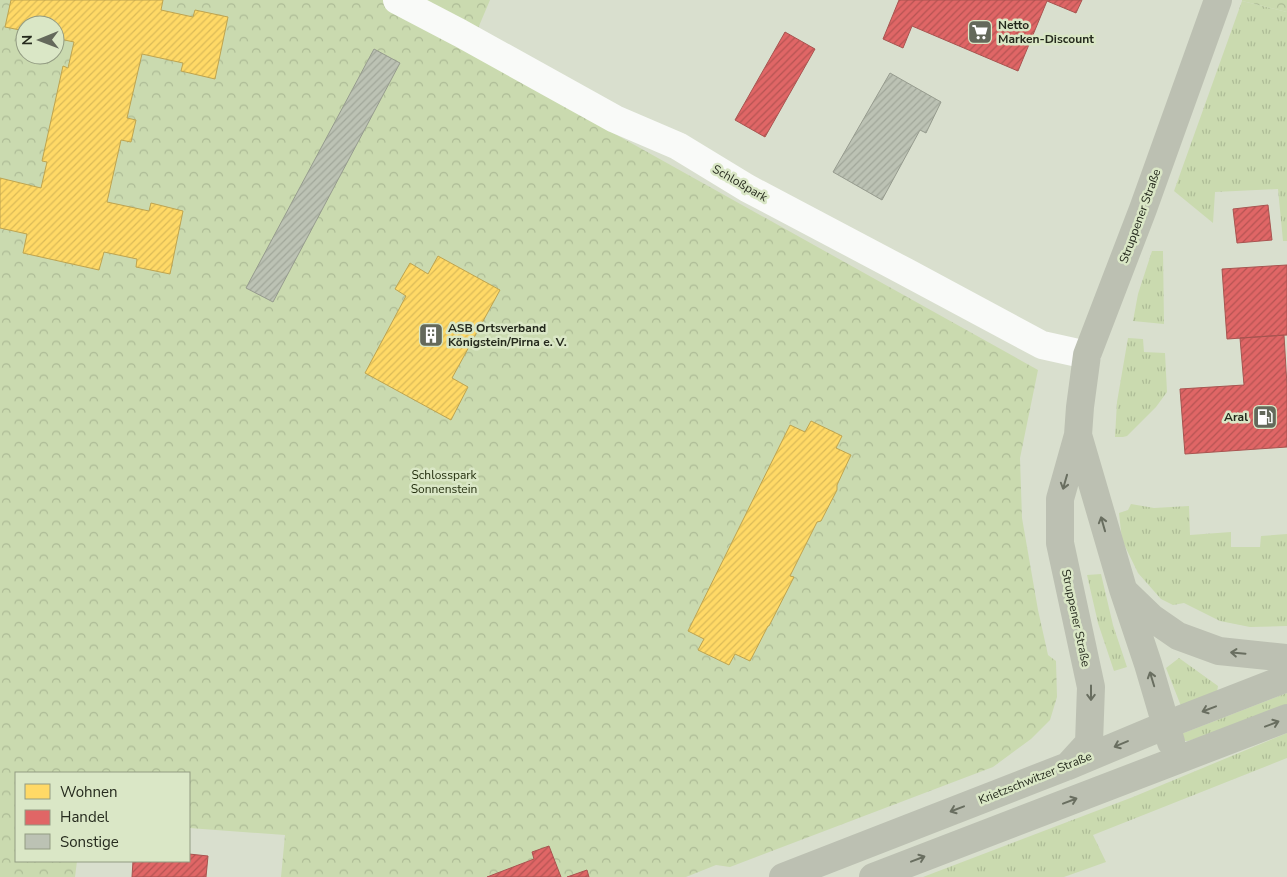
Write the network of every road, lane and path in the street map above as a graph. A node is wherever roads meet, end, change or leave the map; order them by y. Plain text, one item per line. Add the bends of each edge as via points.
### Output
1 (397, 0) edge
2 (1218, 0) edge
3 (1087, 355) junction
4 (1078, 435) junction
5 (1123, 589) junction
6 (1287, 658) edge
7 (1287, 678) edge
8 (1287, 718) edge
9 (1166, 725) junction
10 (1177, 760) junction
11 (1068, 766) junction
12 (783, 877) edge
13 (873, 877) edge

1 - 3 street, Schloßpark via 615,119 678,146 747,188 1042,345
2 - 3 main road, Struppener Straße
3 - 4 main road, Struppener Straße
5 -> 4 main road, Struppener Straße
4 -> 11 main road, Struppener Straße via 1060,499 1060,543 1091,687 1089,744
6 -> 5 main road via 1220,651 1178,636 1152,618
9 -> 5 main road, Struppener Straße
7 -> 9 main road, Krietzschwitzer Straße
10 -> 8 main road
9 - 10 main road, Struppener Straße
9 -> 11 main road, Krietzschwitzer Straße
13 -> 10 main road
11 -> 12 main road, Krietzschwitzer Straße

